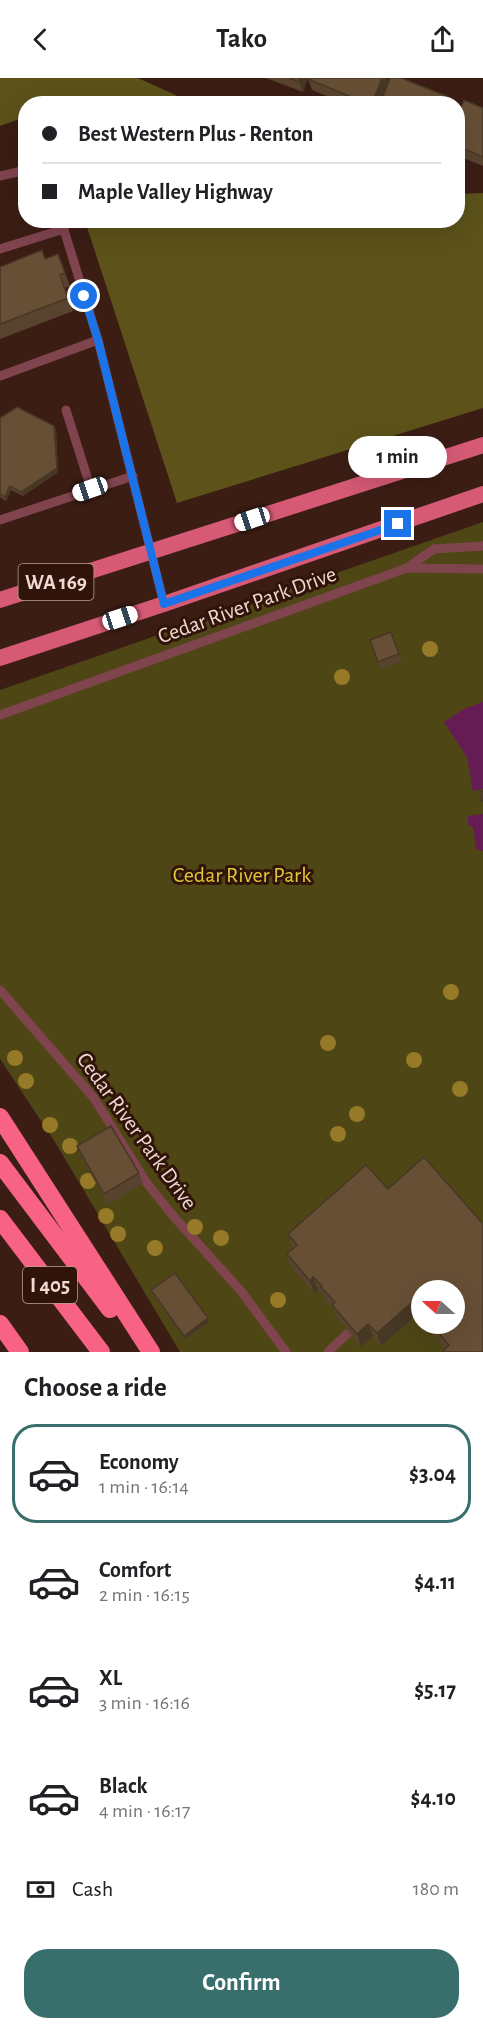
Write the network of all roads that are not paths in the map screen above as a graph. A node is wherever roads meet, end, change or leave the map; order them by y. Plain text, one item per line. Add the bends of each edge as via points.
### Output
1 (18, 172) edge
2 (0, 176) edge
3 (54, 228) edge
4 (63, 228) edge
5 (0, 249) edge
6 (98, 340) junction
7 (0, 376) edge
8 (66, 411) dead end
9 (483, 445) edge
10 (133, 476) junction
11 (90, 489) junction
12 (483, 494) edge
13 (0, 520) edge
14 (483, 546) edge
15 (149, 552) junction
16 (406, 568) junction
17 (483, 569) edge
18 (0, 600) edge
19 (164, 604) junction
20 (0, 657) edge
21 (0, 715) edge
22 (0, 990) edge
23 (0, 1117) edge
24 (0, 1163) edge
25 (0, 1219) edge
26 (0, 1324) edge
27 (349, 1332) edge
28 (20, 1352) edge
29 (101, 1352) edge
30 (141, 1352) edge
31 (151, 1352) edge
32 (286, 1352) edge
33 (327, 1352) edge

1 - 2 lane
3 - 5 lane
4 - 6 lane
6 - 7 lane
6 - 10 lane
8 - 11 lane
9 - 15 main road, WA 169
10 - 11 lane
10 - 15 lane
11 - 13 lane
12 - 19 main road, WA 169
14 - 16 lane, Cedar River Park Drive via 434,549
15 - 18 main road, WA 169
15 - 19 lane
16 - 17 lane, Cedar River Park Drive
16 - 21 lane, Cedar River Park Drive
19 - 20 main road, WA 169
22 - 32 lane, Cedar River Park Drive via 94,1098 146,1182 241,1291
23 - 31 highway
24 - 30 highway
25 - 29 highway, I 405
26 - 28 highway, I 405
27 - 33 lane

